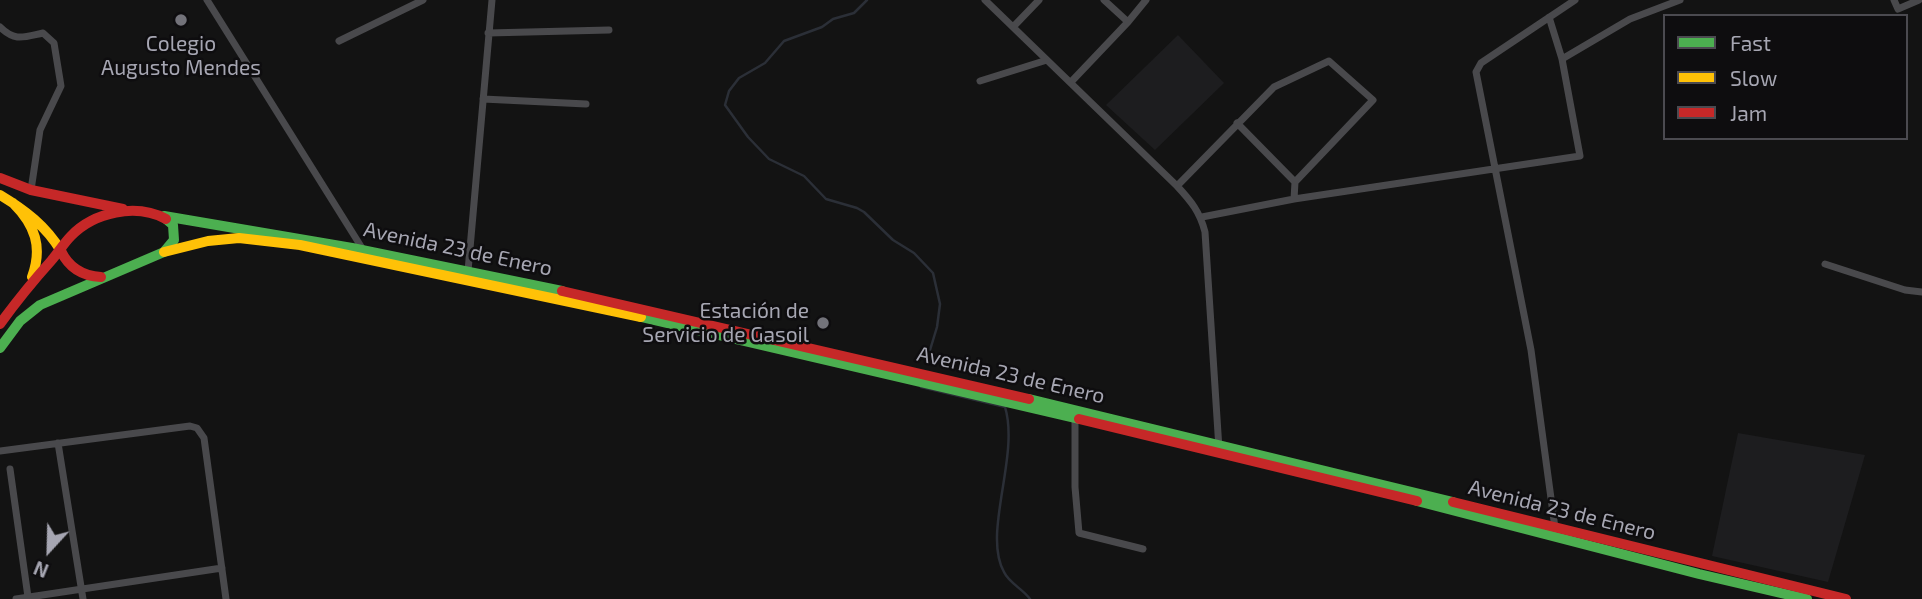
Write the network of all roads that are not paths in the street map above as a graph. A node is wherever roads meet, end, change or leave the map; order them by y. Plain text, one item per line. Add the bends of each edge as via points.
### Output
1 (207, 0) edge
2 (423, 0) edge
3 (492, 0) edge
4 (985, 0) edge
5 (1039, 0) edge
6 (1104, 0) edge
7 (1146, 0) edge
8 (1574, 0) edge
9 (1679, 0) edge
10 (1894, 0) edge
11 (1919, 0) edge
12 (1549, 17) junction
13 (1128, 22) junction
14 (1014, 26) junction
15 (0, 27) edge
16 (609, 30) dead end
17 (488, 33) junction
18 (339, 41) dead end
19 (1047, 60) junction
20 (1562, 60) junction
21 (980, 81) dead end
22 (1071, 82) junction
23 (484, 99) junction
24 (586, 104) dead end
25 (1237, 123) junction
26 (1495, 170) junction
27 (0, 178) edge
28 (1295, 182) junction
29 (1177, 186) junction
30 (32, 190) junction
31 (0, 195) edge
32 (1294, 199) junction
33 (13, 203) junction
34 (133, 212) junction
35 (162, 216) junction
36 (1202, 217) junction
37 (362, 248) junction
38 (61, 251) junction
39 (164, 252) junction
40 (1825, 264) dead end
41 (468, 271) junction
42 (103, 276) junction
43 (30, 283) junction
44 (1922, 292) edge
45 (0, 324) edge
46 (0, 348) edge
47 (1074, 418) junction
48 (58, 443) junction
49 (1219, 449) junction
50 (0, 451) edge
51 (10, 469) dead end
52 (1555, 528) junction
53 (1143, 549) dead end
54 (222, 568) junction
55 (81, 589) junction
56 (28, 597) edge
57 (16, 599) edge
58 (83, 599) edge
59 (226, 599) edge
60 (1807, 599) edge
61 (1846, 599) edge

1 - 37 street
2 - 18 street
3 - 17 street
4 - 14 street
5 - 14 street
6 - 13 street
7 - 13 street
8 - 12 street
9 - 20 street via 1630,19
10 - 11 street via 1898,9
12 - 20 street
12 - 26 street via 1476,72
13 - 22 street
14 - 19 street
15 - 30 street via 8,36 20,38 43,33 54,43 61,86 40,130
16 - 17 street
17 - 23 street
19 - 21 street
19 - 22 street
20 - 26 street via 1580,156
22 - 29 street
23 - 24 street
23 - 41 street
25 - 28 street
25 - 28 street via 1274,87 1329,61 1373,100
25 - 29 street
26 - 32 street
26 - 52 street via 1531,350
27 - 30 main road
28 - 32 street
29 - 36 street
30 - 34 main road
31 - 33 main road
32 - 36 street
33 - 38 main road via 45,228
33 - 43 main road via 26,215 37,240 37,266
34 - 35 main road, Avenida 23 de Enero
34 - 38 main road via 91,220
35 - 37 main road, Avenida 23 de Enero
35 - 39 main road via 175,233
36 - 49 street
37 - 41 main road, Avenida 23 de Enero
38 - 42 main road via 77,271
38 - 43 main road
39 - 42 main road, Avenida 23 de Enero
39 - 47 main road, Avenida 23 de Enero via 226,238 300,245 674,324
40 - 44 street
41 - 49 main road, Avenida 23 de Enero via 815,348
42 - 46 main road, Avenida 23 de Enero via 40,305 20,321
43 - 45 main road
47 - 49 main road, Avenida 23 de Enero
47 - 53 street via 1079,533
48 - 50 street
48 - 54 street via 197,428 204,438
48 - 55 street
49 - 52 main road, Avenida 23 de Enero
49 - 60 main road, Avenida 23 de Enero
51 - 56 street
52 - 61 main road, Avenida 23 de Enero
54 - 55 street
54 - 59 street
55 - 56 street
55 - 58 street
56 - 57 street

